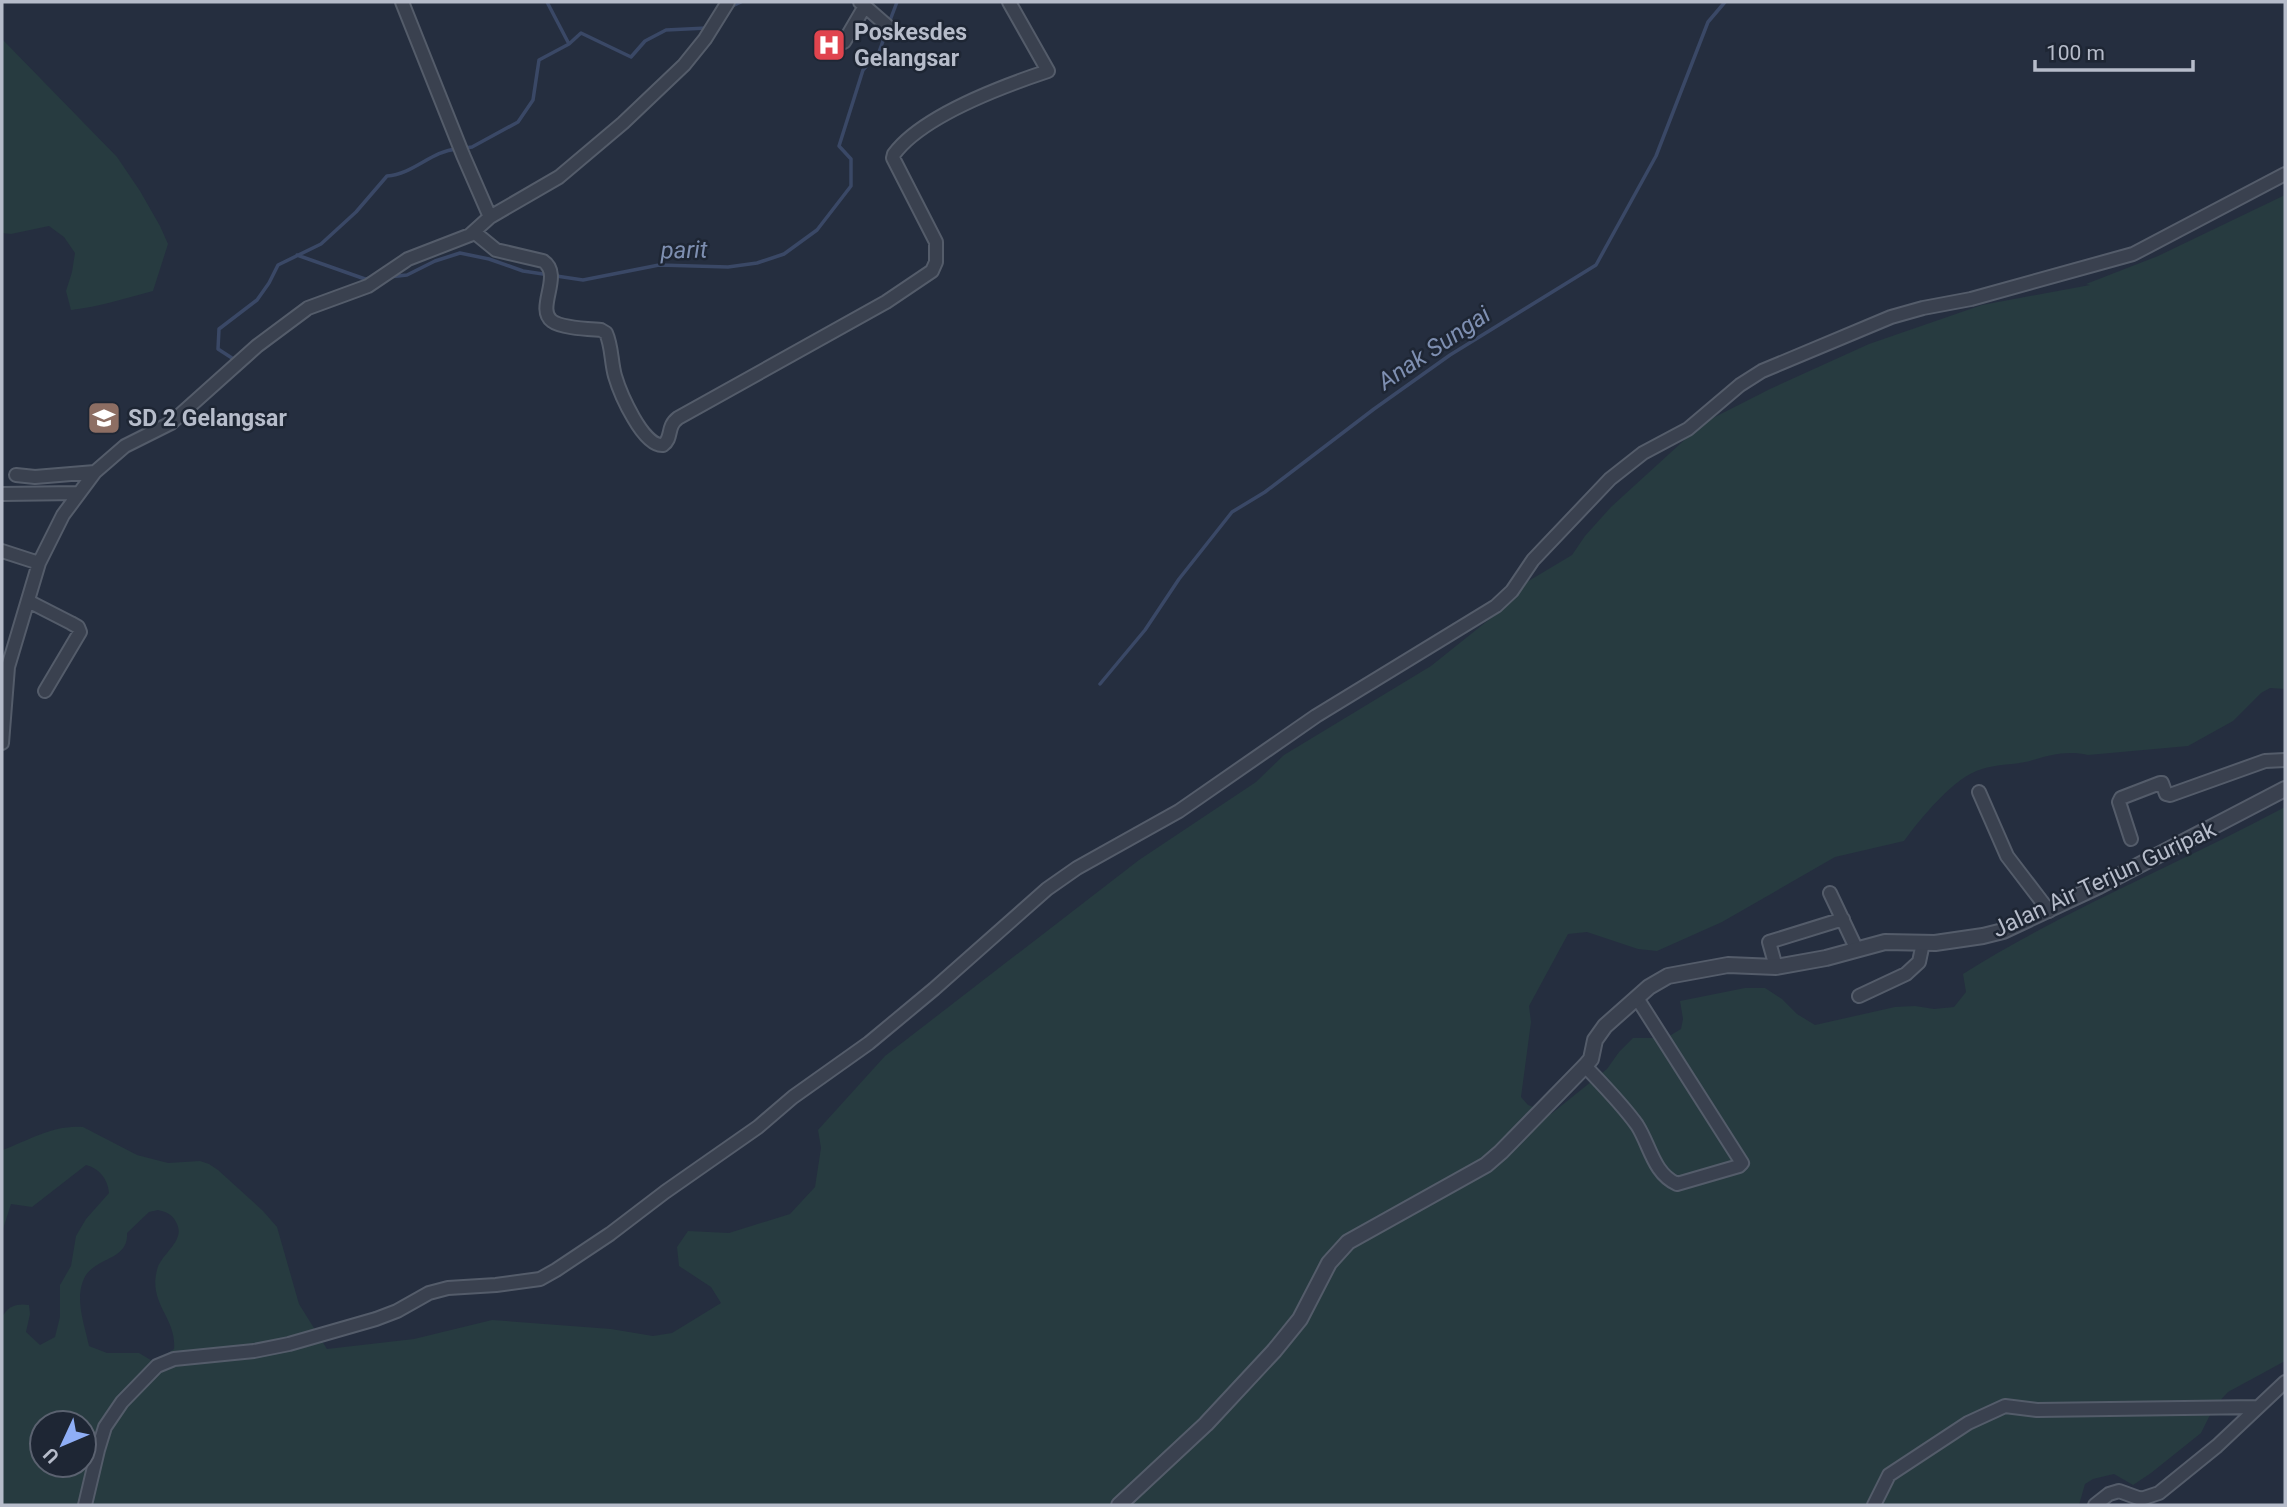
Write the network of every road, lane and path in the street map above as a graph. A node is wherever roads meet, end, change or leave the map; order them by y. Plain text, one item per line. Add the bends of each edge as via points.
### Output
1 (402, 2) edge
2 (1009, 2) edge
3 (726, 4) edge
4 (863, 4) edge
5 (892, 30) dead end
6 (844, 42) dead end
7 (2285, 174) edge
8 (490, 217) junction
9 (474, 232) junction
10 (16, 475) dead end
11 (86, 483) junction
12 (2, 494) edge
13 (2, 551) edge
14 (39, 563) junction
15 (28, 601) junction
16 (45, 691) dead end
17 (2, 743) edge
18 (2285, 760) edge
19 (2285, 789) edge
20 (1979, 792) dead end
21 (2131, 839) dead end
22 (1830, 893) dead end
23 (2049, 911) junction
24 (1843, 919) junction
25 (1923, 943) junction
26 (1857, 950) junction
27 (1776, 967) junction
28 (1859, 996) dead end
29 (1637, 998) junction
30 (1585, 1066) junction
31 (2285, 1382) edge
32 (2257, 1408) junction
33 (86, 1505) edge
34 (1119, 1505) edge
35 (1874, 1505) edge
36 (2095, 1505) edge

1 - 8 street
2 - 9 street via 1048,71 941,116 894,154 936,242 932,271 886,302 676,419 665,445 654,443 631,413 615,377 605,332 556,324 549,318 551,276 545,262 496,250
3 - 8 street via 684,65 603,142 559,177
4 - 5 street
4 - 6 street
7 - 33 street via 2133,254 1891,317 1762,371 1688,429 1643,453 1610,479 1496,606 1315,716 1179,811 1047,888 859,1051 556,1270 540,1279 429,1293 376,1319 289,1344 174,1359 157,1366 105,1427
8 - 9 street
9 - 11 street via 417,255 368,286 299,314 171,423 125,446
10 - 11 street
11 - 12 street
11 - 14 street via 57,524
13 - 14 street
14 - 15 street
15 - 16 street via 80,632
15 - 17 street via 8,667
18 - 21 street via 2265,761 2170,795 2160,783 2121,798
19 - 23 street, Jalan Air Terjun Guripak
20 - 23 street via 2011,864
22 - 24 street
23 - 25 street, Jalan Air Terjun Guripak via 1983,936
24 - 26 street
24 - 27 street via 1769,942
25 - 26 street, Jalan Air Terjun Guripak via 1898,941
25 - 28 street via 1919,962 1906,974
26 - 27 street, Jalan Air Terjun Guripak
27 - 29 street, Jalan Air Terjun Guripak via 1728,965 1674,975 1656,982
29 - 30 street, Jalan Air Terjun Guripak via 1605,1026
29 - 30 street via 1742,1163 1676,1184 1668,1181 1636,1124
30 - 34 street via 1486,1165 1348,1241 1329,1263 1300,1319 1274,1351 1206,1424
31 - 32 street
32 - 35 street via 2037,1410 2005,1406 1968,1423 1889,1475
32 - 36 street via 2159,1493 2141,1499 2119,1491

